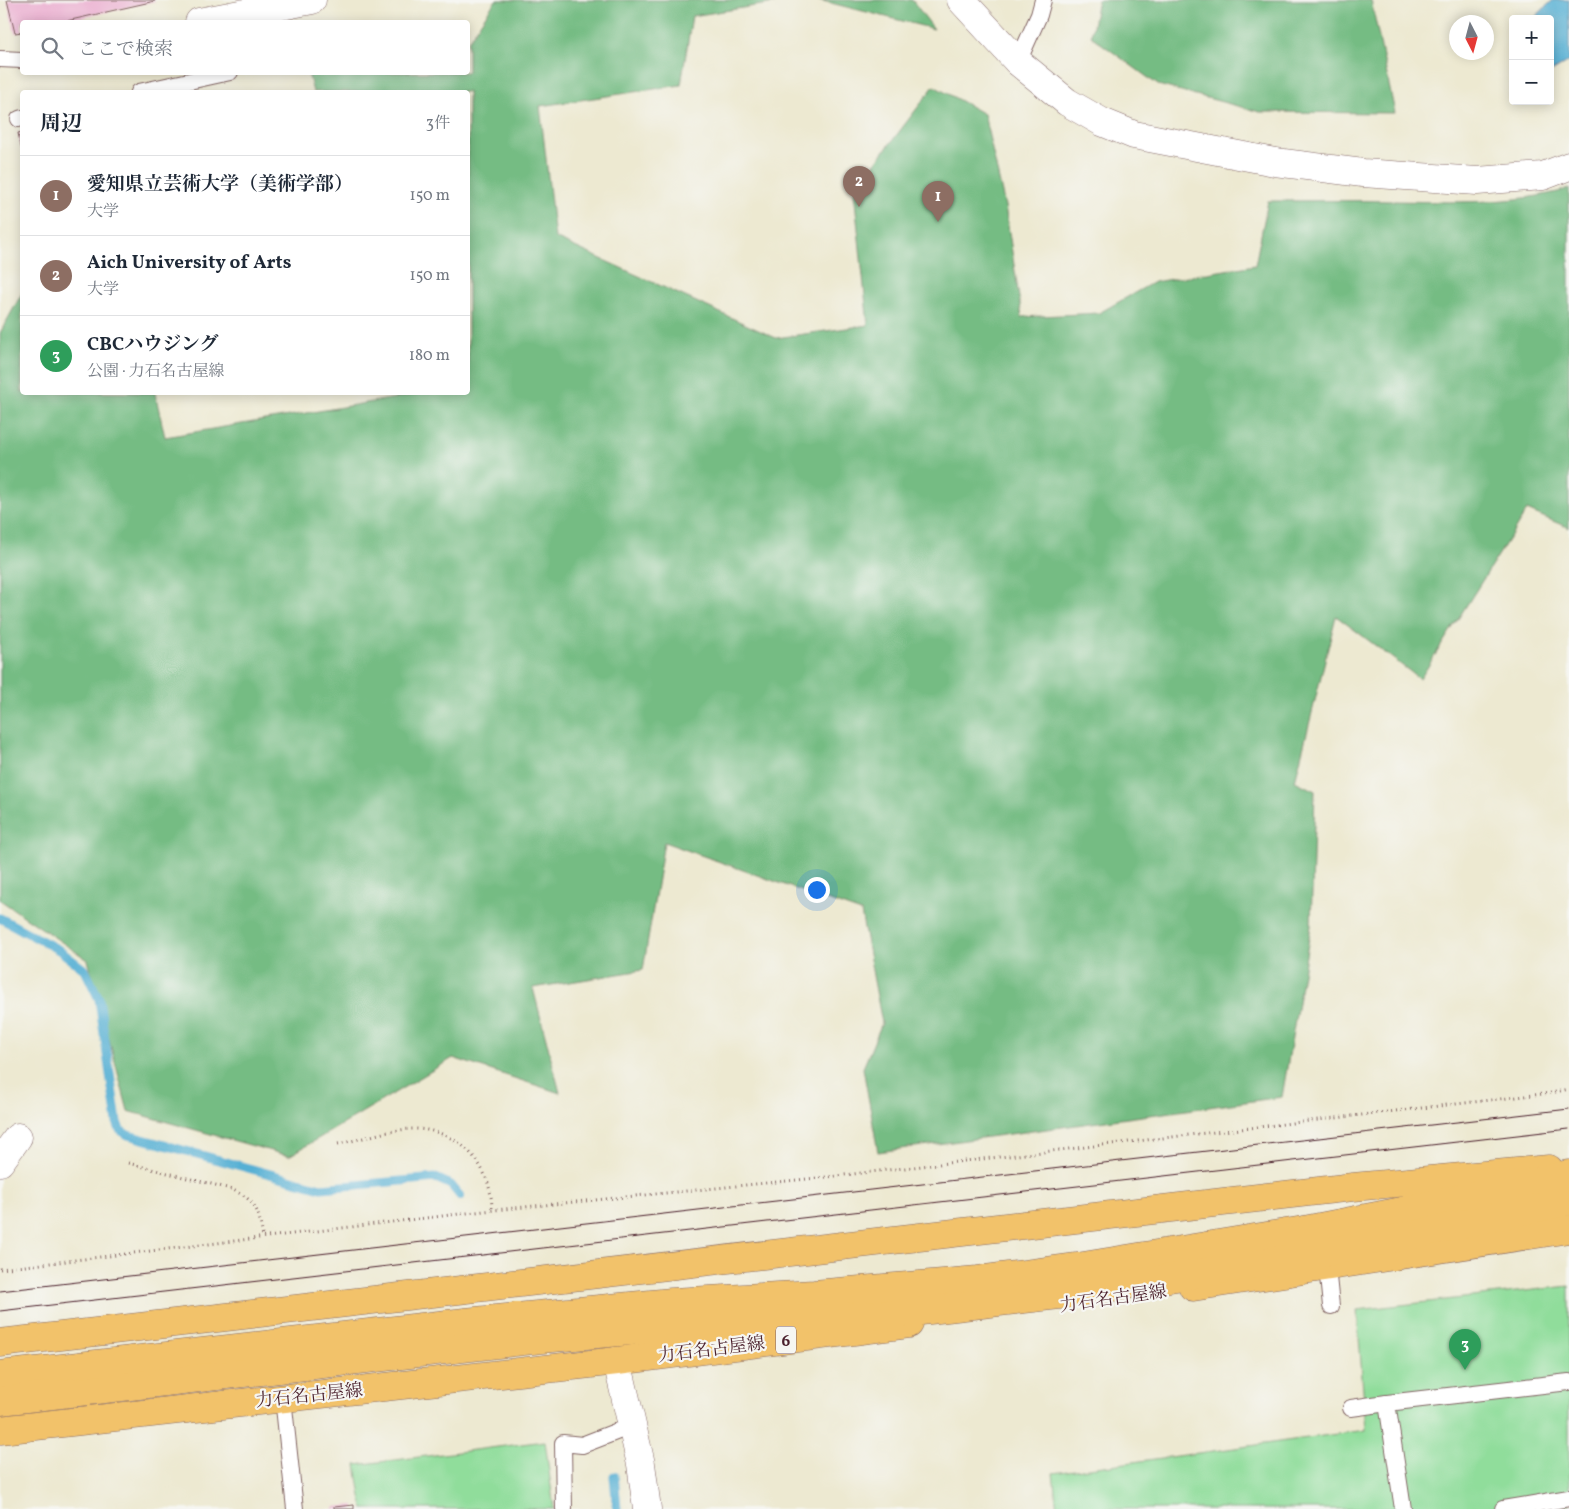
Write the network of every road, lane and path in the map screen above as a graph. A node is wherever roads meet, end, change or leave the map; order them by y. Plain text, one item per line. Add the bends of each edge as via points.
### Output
1 (312, 0) edge
2 (961, 0) edge
3 (1043, 0) edge
4 (273, 4) edge
5 (240, 18) edge
6 (220, 20) edge
7 (0, 59) edge
8 (20, 60) edge
9 (1018, 62) junction
10 (216, 75) edge
11 (148, 90) edge
12 (1569, 166) edge
13 (1569, 1089) edge
14 (18, 1137) dead end
15 (338, 1144) dead end
16 (0, 1162) edge
17 (128, 1163) dead end
18 (1569, 1167) edge
19 (1569, 1174) edge
20 (1569, 1201) edge
21 (492, 1210) junction
22 (1569, 1229) edge
23 (263, 1237) junction
24 (1327, 1267) junction
25 (0, 1269) edge
26 (1331, 1306) dead end
27 (466, 1334) junction
28 (0, 1343) edge
29 (617, 1361) junction
30 (0, 1375) edge
31 (1569, 1382) edge
32 (283, 1398) junction
33 (0, 1401) edge
34 (1387, 1403) junction
35 (1351, 1408) dead end
36 (631, 1426) junction
37 (0, 1430) edge
38 (1569, 1498) edge
39 (295, 1509) edge
40 (564, 1509) edge
41 (647, 1509) edge
42 (1403, 1509) edge
43 (1503, 1509) edge

1 - 4 street
2 - 9 street
3 - 9 lane
4 - 5 street
5 - 6 street
7 - 8 lane
9 - 12 street via 1067,102 1102,122 1134,135 1169,142 1275,162 1363,173 1477,180 1543,176
10 - 11 lane
13 - 21 path via 836,1176
14 - 16 street
15 - 21 path via 401,1130 433,1131 448,1136 464,1147 479,1164 488,1182
17 - 23 path via 231,1189 246,1196 254,1204
18 - 28 main road via 1353,1187
19 - 27 main road via 1304,1230 1077,1267 893,1288 672,1302
20 - 27 main road via 1312,1255 1077,1293 895,1314 609,1332
21 - 23 path
22 - 24 main road, 力石名古屋線 / 6
23 - 25 path
24 - 26 lane
24 - 29 main road, 力石名古屋線 / 6 via 1062,1306
27 - 30 main road
27 - 33 main road
29 - 32 main road, 力石名古屋線 / 6
29 - 36 street
31 - 34 lane
32 - 37 main road, 力石名古屋線 / 6
32 - 39 lane
34 - 35 lane
34 - 42 lane
36 - 40 lane via 582,1445 563,1443
36 - 41 street via 641,1464
38 - 43 lane

